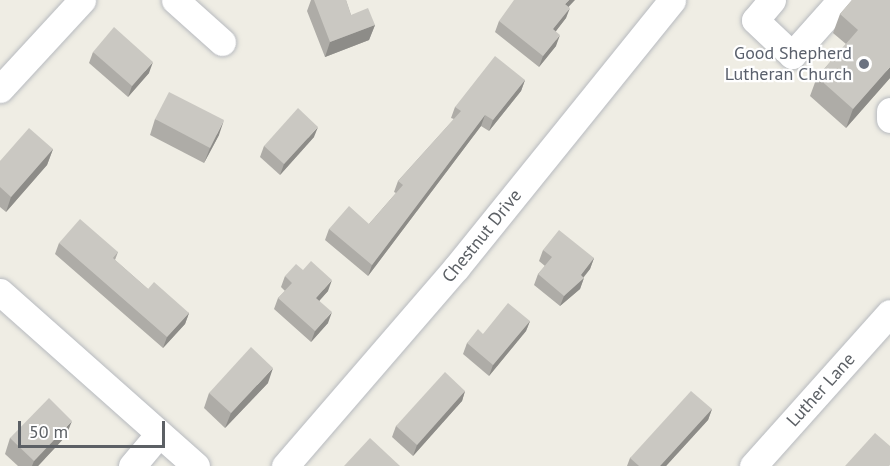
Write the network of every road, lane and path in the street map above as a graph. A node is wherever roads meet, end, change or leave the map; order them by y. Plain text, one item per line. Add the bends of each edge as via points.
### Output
1 (82, 0) edge
2 (175, 0) edge
3 (672, 0) edge
4 (772, 0) edge
5 (841, 0) edge
6 (222, 42) dead end
7 (0, 89) edge
8 (890, 111) edge
9 (890, 119) edge
10 (0, 292) edge
11 (890, 313) edge
12 (158, 435) junction
13 (132, 466) edge
14 (196, 466) edge
15 (285, 466) edge
16 (753, 466) edge

1 - 7 street
2 - 6 street
3 - 15 street, Chestnut Drive via 456,268
4 - 5 street via 754,20 792,55
8 - 9 street
10 - 12 street
11 - 16 street, Luther Lane
12 - 13 street
12 - 14 street

